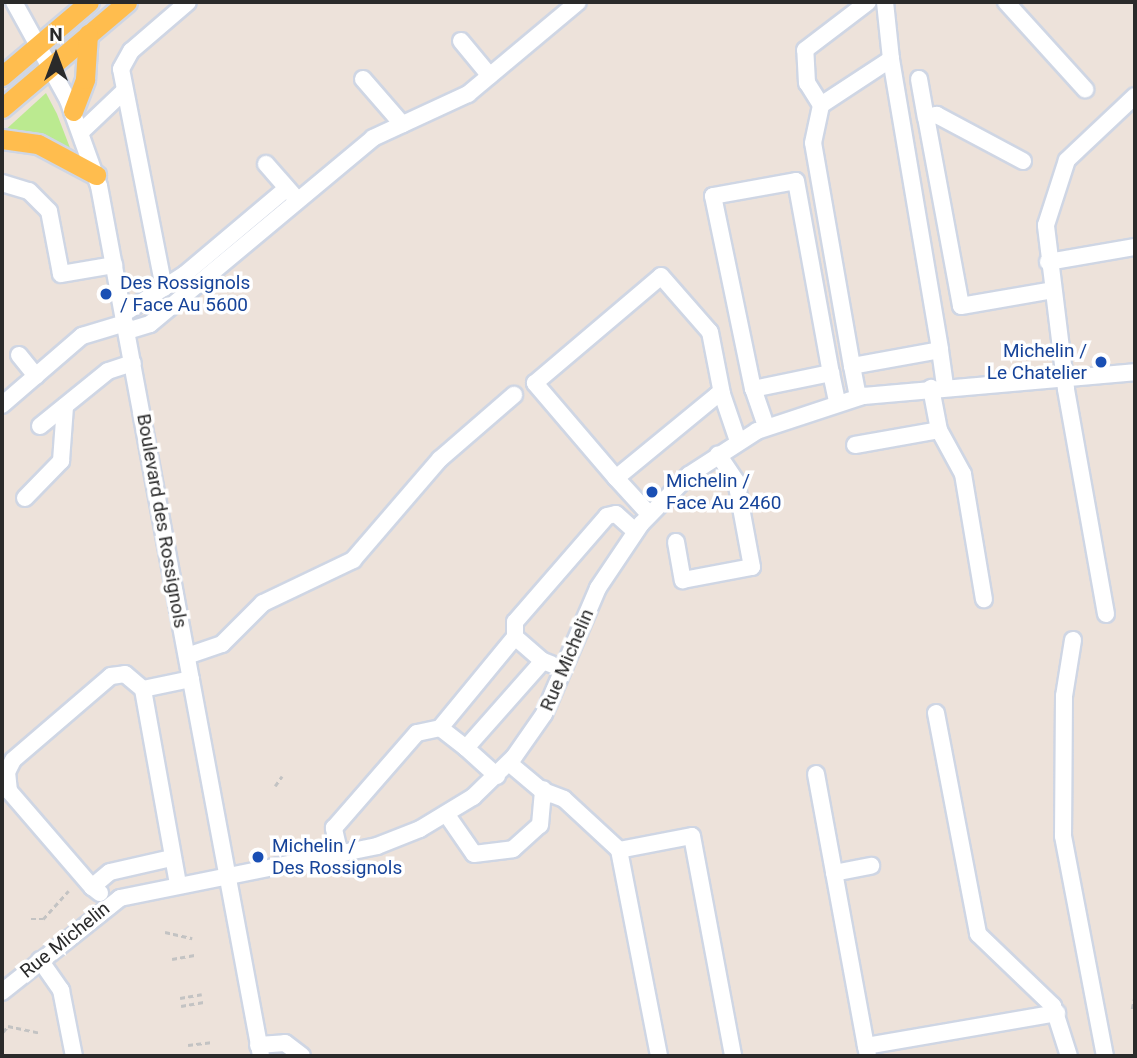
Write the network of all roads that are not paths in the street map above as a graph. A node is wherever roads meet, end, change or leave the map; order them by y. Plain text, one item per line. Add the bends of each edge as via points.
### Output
1 (14, 2) edge
2 (89, 2) edge
3 (127, 2) edge
4 (188, 2) edge
5 (578, 2) edge
6 (868, 2) edge
7 (885, 2) edge
8 (1006, 2) edge
9 (88, 34) junction
10 (461, 41) dead end
11 (39, 44) junction
12 (891, 59) junction
13 (51, 66) junction
14 (2, 76) edge
15 (490, 76) junction
16 (363, 79) dead end
17 (919, 79) dead end
18 (1085, 89) dead end
19 (124, 90) junction
20 (1135, 96) edge
21 (821, 105) junction
22 (2, 108) edge
23 (73, 111) junction
24 (926, 117) junction
25 (402, 124) junction
26 (82, 131) junction
27 (2, 139) edge
28 (1023, 161) dead end
29 (266, 164) dead end
30 (96, 175) junction
31 (2, 183) edge
32 (293, 194) junction
33 (1135, 247) edge
34 (1048, 262) junction
35 (114, 265) junction
36 (164, 288) junction
37 (1053, 290) junction
38 (125, 323) junction
39 (940, 350) junction
40 (19, 355) dead end
41 (132, 363) junction
42 (852, 366) junction
43 (1135, 372) edge
44 (831, 373) junction
45 (36, 376) junction
46 (1069, 376) junction
47 (938, 388) junction
48 (753, 389) junction
49 (723, 394) junction
50 (514, 395) dead end
51 (858, 397) junction
52 (3, 400) edge
53 (836, 401) junction
54 (65, 406) junction
55 (40, 426) dead end
56 (766, 426) junction
57 (939, 430) junction
58 (738, 441) junction
59 (855, 445) dead end
60 (718, 454) junction
61 (616, 478) junction
62 (25, 498) dead end
63 (649, 514) junction
64 (635, 531) junction
65 (676, 542) dead end
66 (984, 599) dead end
67 (1106, 614) dead end
68 (514, 637) junction
69 (1073, 640) dead end
70 (187, 656) junction
71 (543, 661) junction
72 (565, 669) junction
73 (191, 679) junction
74 (143, 689) junction
75 (936, 713) dead end
76 (440, 727) junction
77 (466, 748) junction
78 (509, 763) junction
79 (816, 774) dead end
80 (497, 776) junction
81 (544, 791) junction
82 (447, 815) junction
83 (619, 849) junction
84 (340, 855) junction
85 (171, 858) junction
86 (871, 866) dead end
87 (834, 873) junction
88 (227, 875) junction
89 (178, 884) junction
90 (92, 887) junction
91 (107, 905) junction
92 (40, 960) junction
93 (2, 992) edge
94 (1057, 1013) junction
95 (260, 1051) edge
96 (867, 1051) edge
97 (74, 1056) edge
98 (302, 1056) edge
99 (659, 1056) edge
100 (733, 1056) edge
101 (1069, 1056) edge
102 (1105, 1056) edge

1 - 11 street, Boulevard des Rossignols
2 - 11 main road
3 - 9 main road
4 - 19 street via 126,58
5 - 15 street
6 - 21 street via 805,50 807,83
7 - 12 street
8 - 18 street
9 - 13 main road
9 - 23 main road via 85,79
10 - 15 street
11 - 13 street, Boulevard des Rossignols
11 - 14 main road
12 - 21 street
12 - 39 street
13 - 22 main road
13 - 23 street, Boulevard des Rossignols
15 - 25 street via 468,94
16 - 25 street
17 - 24 street
19 - 26 street
19 - 36 street
20 - 34 street via 1086,138 1062,168 1047,214
21 - 42 street via 813,143
23 - 26 street, Boulevard des Rossignols
24 - 28 street via 937,115
24 - 37 street via 961,306
25 - 32 street via 373,138
26 - 30 street, Boulevard des Rossignols
27 - 30 main road via 38,144
29 - 32 street
30 - 35 street, Boulevard des Rossignols
31 - 35 street via 29,191 49,211 61,274
32 - 36 street
32 - 38 street via 150,324
33 - 34 street
34 - 37 street
35 - 38 street, Boulevard des Rossignols
36 - 38 street
37 - 46 street
38 - 41 street, Boulevard des Rossignols
38 - 45 street via 82,336
39 - 42 street
39 - 47 street
40 - 45 street
41 - 54 street via 113,368
41 - 70 street, Boulevard des Rossignols
42 - 51 street
43 - 46 street, Rue Michelin
44 - 48 street
44 - 48 street via 796,181 713,196
44 - 53 street
45 - 52 street
46 - 47 street, Rue Michelin
46 - 67 street
47 - 51 street, Rue Michelin
47 - 57 street
48 - 56 street
49 - 58 street
49 - 61 street
49 - 61 street via 715,343 661,276 535,383
50 - 70 street via 440,459 353,560 263,603 222,644
51 - 53 street, Rue Michelin
53 - 56 street, Rue Michelin
54 - 55 street
54 - 62 street via 61,461
56 - 58 street, Rue Michelin
57 - 59 street
57 - 66 street via 963,474
58 - 60 street, Rue Michelin
60 - 63 street, Rue Michelin
60 - 65 street via 736,481 752,568 683,580
61 - 63 street
63 - 64 street, Rue Michelin
64 - 68 street via 615,514 607,516 515,622
64 - 72 street, Rue Michelin via 598,588
68 - 71 street
68 - 76 street
69 - 102 street via 1064,696 1063,836
70 - 73 street, Boulevard des Rossignols
71 - 72 street
71 - 77 street
72 - 78 street, Rue Michelin via 544,715
73 - 74 street
73 - 88 street, Boulevard des Rossignols
74 - 85 street
74 - 90 street via 125,674 111,676 13,760 7,772 9,791
75 - 94 street via 978,934
76 - 77 street
76 - 84 street via 417,733 334,828
77 - 80 street
78 - 80 street, Rue Michelin
78 - 81 street
79 - 87 street
80 - 82 street, Rue Michelin
81 - 82 street via 540,825 513,849 474,854
81 - 83 street
82 - 84 street, Rue Michelin via 400,838
83 - 99 street
83 - 100 street via 692,836
84 - 88 street, Rue Michelin
85 - 89 street
85 - 90 street via 110,872
86 - 87 street
87 - 96 street
88 - 89 street, Rue Michelin
88 - 95 street, Boulevard des Rossignols
89 - 91 street, Rue Michelin
90 - 91 street
91 - 92 street, Rue Michelin
92 - 93 street, Rue Michelin
92 - 97 street via 61,990
94 - 96 street
94 - 101 street
95 - 98 street via 285,1043

